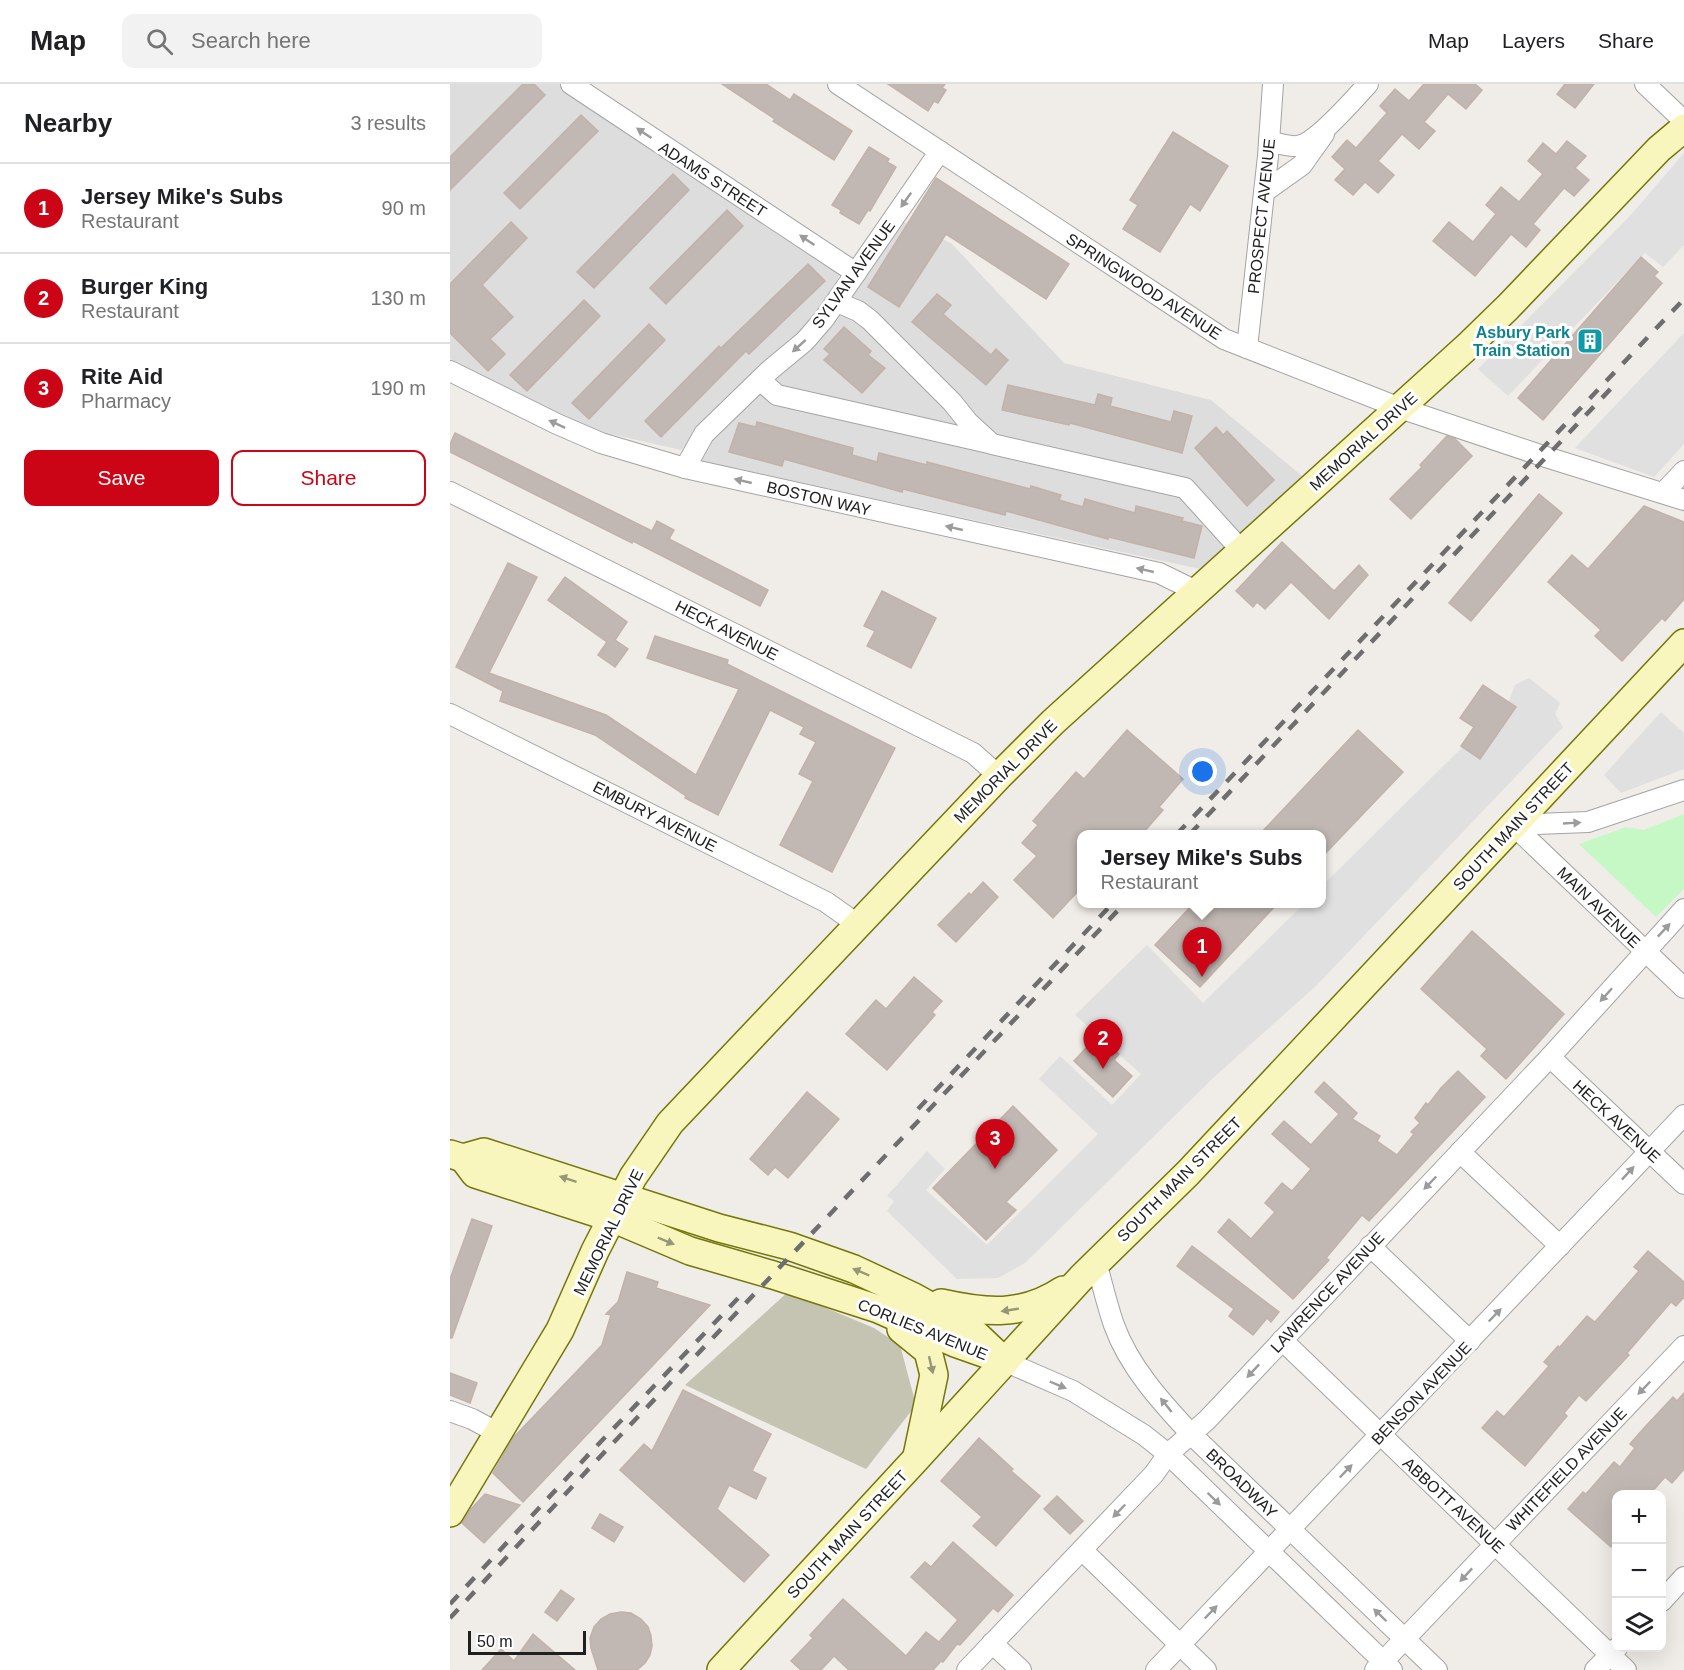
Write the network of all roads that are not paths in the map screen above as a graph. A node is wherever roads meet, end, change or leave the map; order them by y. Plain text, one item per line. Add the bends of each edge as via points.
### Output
1 (571, 84) edge
2 (838, 84) edge
3 (1273, 84) edge
4 (1368, 84) edge
5 (1645, 84) edge
6 (1684, 121) edge
7 (1330, 124) junction
8 (1684, 128) edge
9 (1269, 141) junction
10 (940, 152) junction
11 (1264, 192) junction
12 (856, 273) junction
13 (837, 302) junction
14 (1247, 348) junction
15 (450, 371) edge
16 (760, 380) junction
17 (1400, 408) junction
18 (992, 444) junction
19 (685, 468) junction
20 (1684, 471) edge
21 (450, 492) edge
22 (1663, 493) junction
23 (1684, 500) edge
24 (1242, 551) junction
25 (1198, 592) junction
26 (1684, 643) edge
27 (450, 714) edge
28 (999, 776) junction
29 (1684, 790) edge
30 (1514, 825) junction
31 (1684, 909) edge
32 (857, 924) junction
33 (1645, 951) junction
34 (1684, 988) edge
35 (1550, 1057) junction
36 (1684, 1114) edge
37 (1649, 1151) junction
38 (1460, 1152) junction
39 (456, 1156) edge
40 (1684, 1184) edge
41 (618, 1207) junction
42 (1370, 1246) junction
43 (1560, 1246) junction
44 (1089, 1270) junction
45 (914, 1297) junction
46 (878, 1309) junction
47 (1281, 1340) junction
48 (1470, 1341) junction
49 (1684, 1346) edge
50 (1004, 1361) junction
51 (450, 1411) edge
52 (498, 1433) junction
53 (1192, 1435) junction
54 (1380, 1436) junction
55 (1168, 1454) junction
56 (916, 1460) junction
57 (450, 1513) edge
58 (1290, 1529) junction
59 (1495, 1544) junction
60 (1082, 1550) junction
61 (1269, 1551) junction
62 (1684, 1577) edge
63 (1665, 1598) edge
64 (1405, 1640) junction
65 (992, 1643) junction
66 (1179, 1645) junction
67 (1612, 1650) edge
68 (1612, 1652) edge
69 (1614, 1652) edge
70 (1383, 1667) edge
71 (721, 1670) edge
72 (967, 1670) edge
73 (1021, 1670) edge
74 (1156, 1670) edge
75 (1206, 1670) edge
76 (1437, 1670) edge
77 (1595, 1670) edge
78 (1626, 1670) edge

12 -> 1 street, ADAMS STREET
2 - 10 street, SPRINGWOOD AVENUE
3 - 9 street, PROSPECT AVENUE
4 - 7 street
5 - 6 street
7 - 9 street via 1299,146
7 - 11 street via 1302,165
8 - 17 main road, MEMORIAL DRIVE via 1659,149 1503,313
9 - 11 street, PROSPECT AVENUE
10 -> 12 street, SYLVAN AVENUE
10 - 14 street, SPRINGWOOD AVENUE via 1224,339
11 - 14 street, PROSPECT AVENUE
12 - 13 street, SYLVAN AVENUE
13 -> 16 street, SYLVAN AVENUE via 805,340
13 - 18 street via 858,310 870,320
14 - 17 street, SPRINGWOOD AVENUE
19 -> 15 street, BOSTON WAY via 601,443
16 - 18 street via 777,394
16 - 19 street, SYLVAN AVENUE via 704,434
17 - 22 street, SPRINGWOOD AVENUE
17 - 24 main road, MEMORIAL DRIVE
18 - 24 street via 1185,488
25 -> 19 street, BOSTON WAY via 1160,573
20 - 22 street
21 - 28 street, HECK AVENUE via 973,753
22 - 23 street, SPRINGWOOD AVENUE
24 - 25 main road, MEMORIAL DRIVE
25 - 28 main road, MEMORIAL DRIVE
26 - 30 main road, SOUTH MAIN STREET
27 - 32 street, EMBURY AVENUE via 826,902
28 - 32 main road, MEMORIAL DRIVE
30 -> 29 street via 1588,822
30 - 33 street, MAIN AVENUE
30 - 44 main road, SOUTH MAIN STREET via 1188,1173
33 -> 31 street, LAWRENCE AVENUE
32 - 41 main road, MEMORIAL DRIVE via 670,1123 633,1177
33 - 34 street, MAIN AVENUE
33 -> 35 street, LAWRENCE AVENUE
35 - 37 street, HECK AVENUE
35 - 38 street, LAWRENCE AVENUE
36 - 37 street, BENSON AVENUE
37 - 40 street, HECK AVENUE
43 -> 37 street, BENSON AVENUE
38 -> 42 street, LAWRENCE AVENUE
38 - 43 street
39 - 41 main road, CORLIES AVENUE via 475,1174
45 -> 41 main road, CORLIES AVENUE via 854,1269 789,1246
41 -> 46 main road, CORLIES AVENUE via 690,1251
41 - 52 main road, MEMORIAL DRIVE via 560,1330
42 - 47 street, LAWRENCE AVENUE
42 - 48 street
48 -> 43 street, BENSON AVENUE
44 -> 45 main road via 1058,1293 1011,1311 989,1312
44 - 50 main road, SOUTH MAIN STREET
53 -> 44 street, BROADWAY via 1125,1350
45 - 50 main road, CORLIES AVENUE via 968,1327
46 - 50 main road, CORLIES AVENUE
46 -> 56 main road via 928,1351 933,1375
47 -> 53 street, LAWRENCE AVENUE
47 - 54 street, ABBOTT AVENUE
48 - 54 street, BENSON AVENUE
49 -> 59 street, WHITEFIELD AVENUE
50 -> 55 street, BROADWAY via 1073,1391
50 - 56 main road, SOUTH MAIN STREET
51 - 52 street
52 - 57 main road, MEMORIAL DRIVE
53 - 55 street, LAWRENCE AVENUE
53 - 58 street, BROADWAY
58 -> 54 street, BENSON AVENUE
54 - 59 street, ABBOTT AVENUE
55 -> 60 street, LAWRENCE AVENUE
55 -> 61 street, BROADWAY
56 - 71 main road, SOUTH MAIN STREET
58 - 61 street, BENSON AVENUE
64 -> 58 street, BROADWAY
59 -> 64 street, WHITEFIELD AVENUE
59 - 67 street, ABBOTT AVENUE
60 - 65 street, LAWRENCE AVENUE
60 - 66 street
66 -> 61 street, BENSON AVENUE
61 - 70 street, BROADWAY
62 - 63 street
64 - 70 street, WHITEFIELD AVENUE
64 - 76 street, BROADWAY
65 - 72 street, LAWRENCE AVENUE
65 - 73 street
66 - 74 street, BENSON AVENUE
66 - 75 street
68 - 77 street
69 - 78 street, ABBOTT AVENUE

